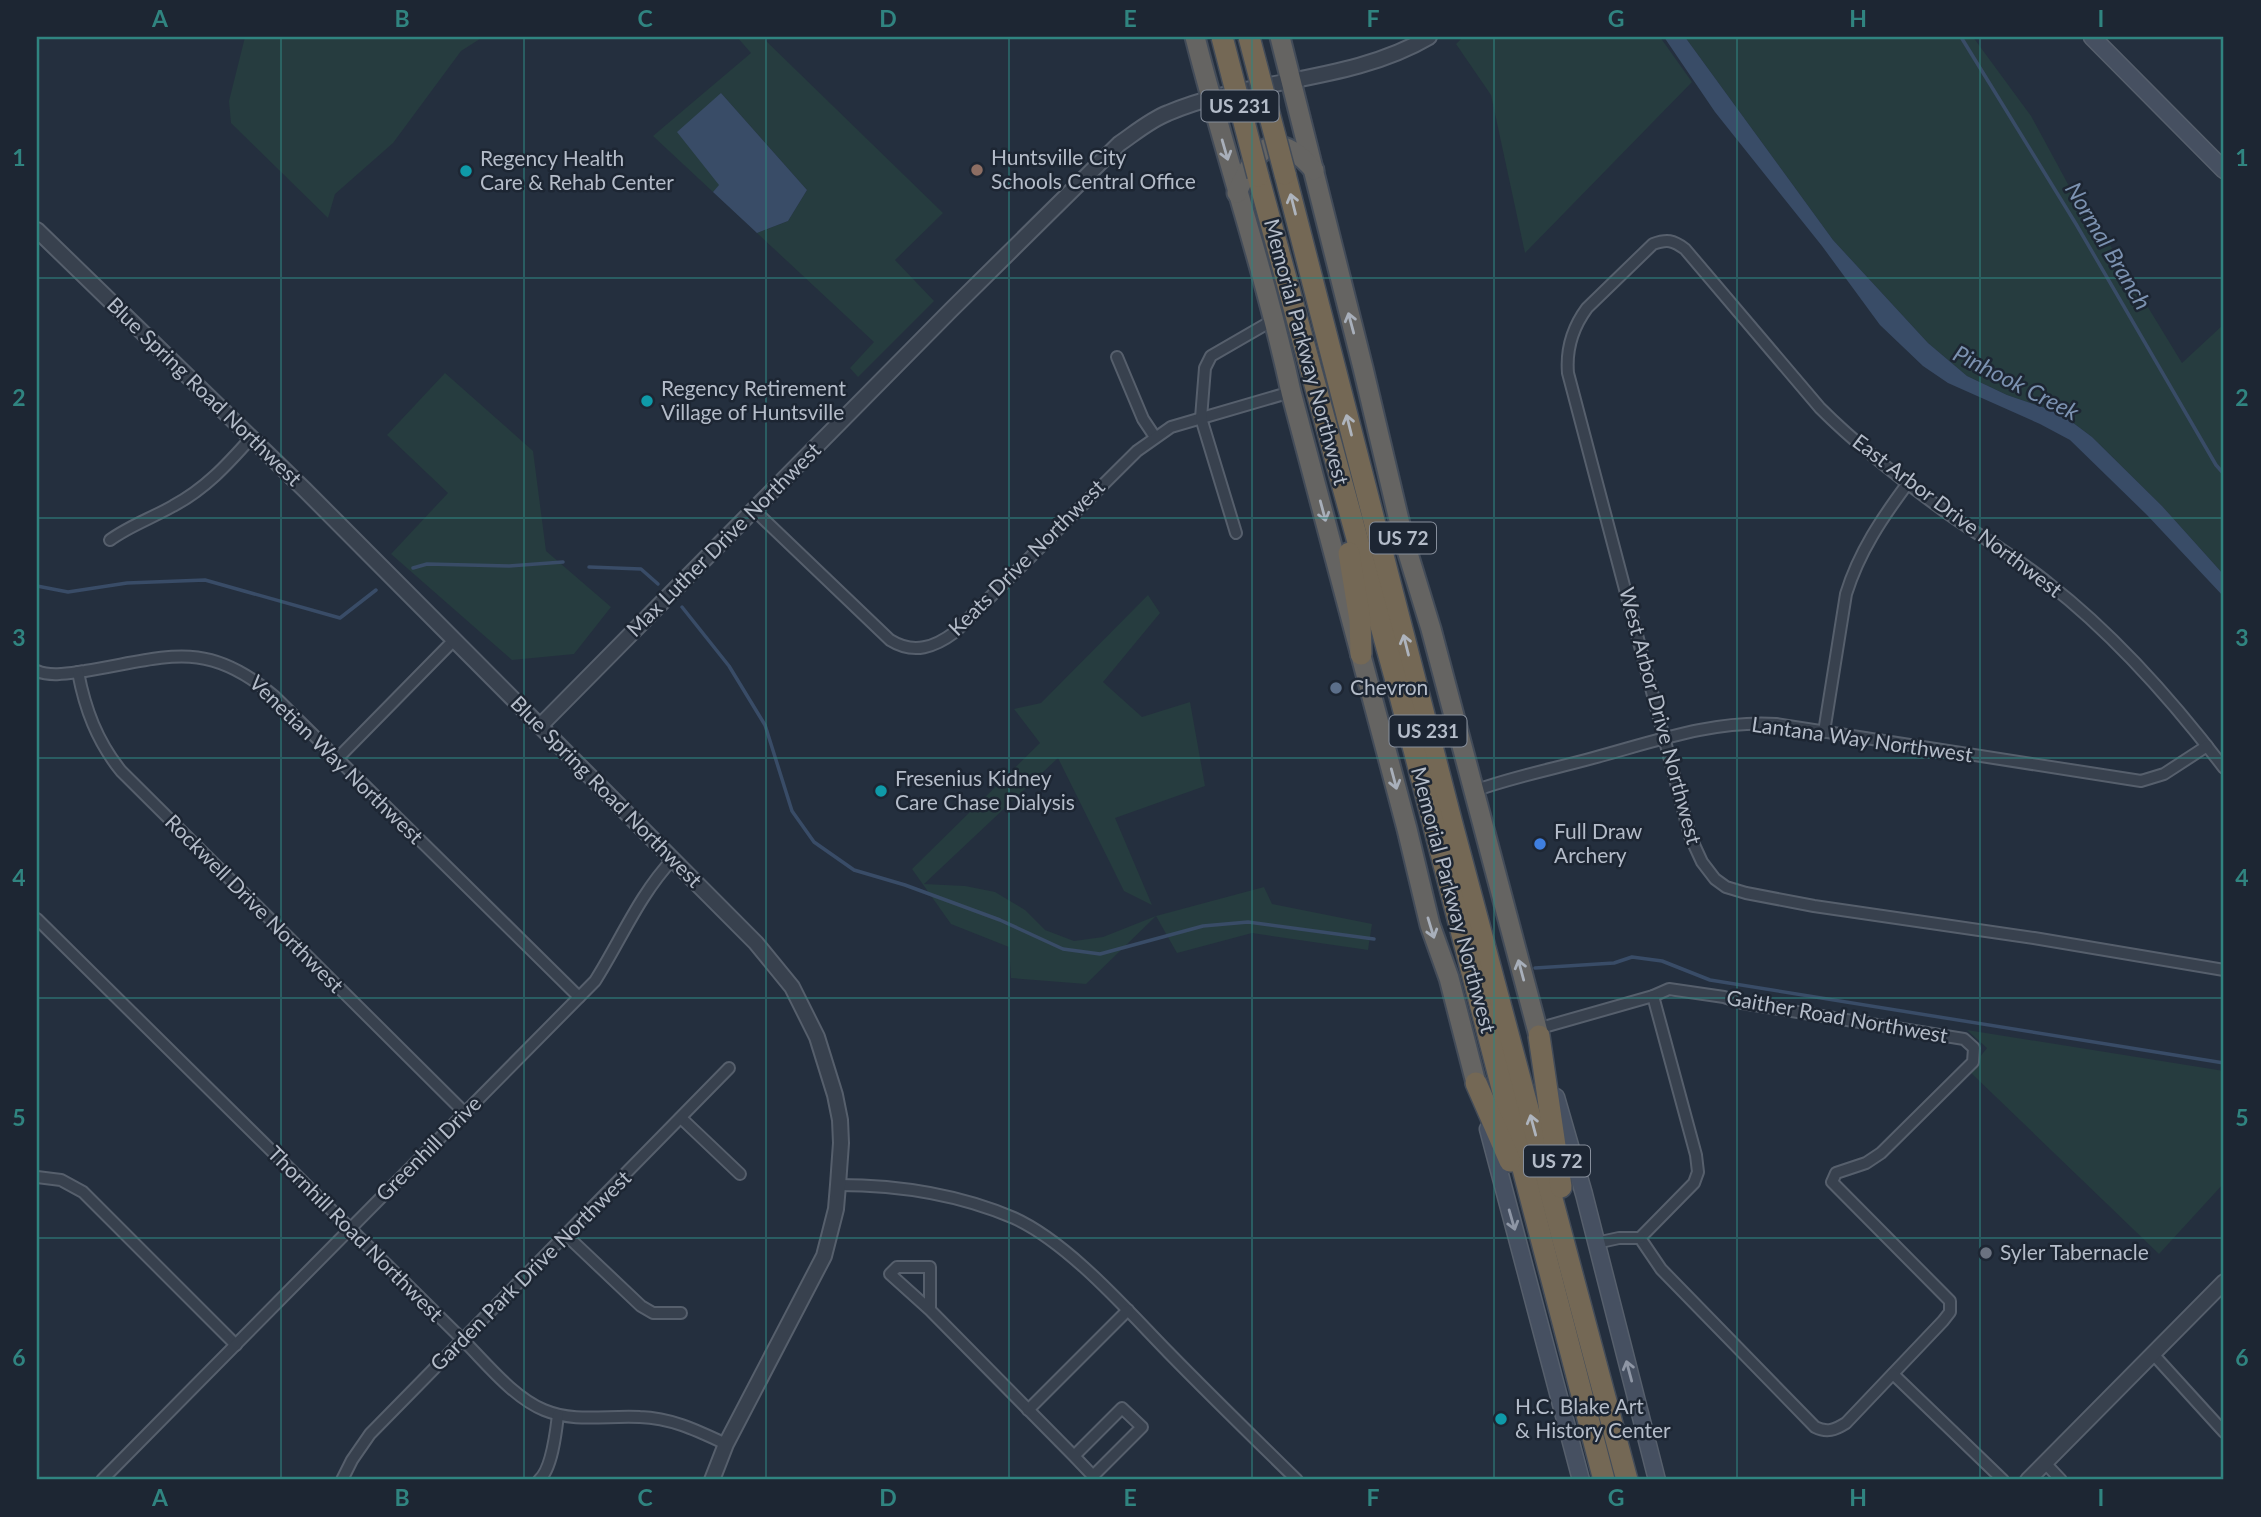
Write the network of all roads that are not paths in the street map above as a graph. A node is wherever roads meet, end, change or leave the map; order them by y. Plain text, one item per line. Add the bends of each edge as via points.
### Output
1 (1195, 37) edge
2 (1215, 37) edge
3 (1222, 37) edge
4 (1248, 37) edge
5 (1280, 37) edge
6 (1429, 37) edge
7 (2092, 37) edge
8 (1292, 82) junction
9 (1211, 99) junction
10 (2224, 170) edge
11 (1315, 171) junction
12 (1237, 193) junction
13 (37, 230) edge
14 (1660, 242) joint
15 (1275, 319) junction
16 (1117, 358) dead end
17 (1291, 392) junction
18 (1201, 418) junction
19 (1155, 437) junction
20 (251, 438) junction
21 (1908, 483) junction
22 (1343, 485) junction
23 (754, 510) junction
24 (1236, 533) dead end
25 (110, 540) dead end
26 (455, 639) junction
27 (1361, 654) junction
28 (37, 671) edge
29 (78, 672) junction
30 (541, 725) junction
31 (1824, 732) junction
32 (1663, 739) junction
33 (2207, 746) junction
34 (337, 759) junction
35 (2224, 768) edge
36 (1474, 791) junction
37 (673, 859) junction
38 (37, 919) edge
39 (2224, 970) edge
40 (1653, 996) junction
41 (579, 997) junction
42 (1538, 1032) junction
43 (729, 1068) dead end
44 (1476, 1083) junction
45 (466, 1112) junction
46 (681, 1118) junction
47 (740, 1174) dead end
48 (37, 1177) edge
49 (838, 1185) junction
50 (351, 1229) junction
51 (566, 1235) junction
52 (1640, 1238) junction
53 (1596, 1243) junction
54 (1552, 1278) junction
55 (2224, 1282) edge
56 (1576, 1286) junction
57 (2224, 1297) edge
58 (930, 1310) junction
59 (1128, 1310) junction
60 (681, 1314) dead end
61 (2172, 1334) junction
62 (463, 1340) junction
63 (236, 1345) junction
64 (2153, 1354) junction
65 (1893, 1374) junction
66 (1028, 1410) junction
67 (558, 1415) junction
68 (2224, 1432) edge
69 (726, 1444) junction
70 (1074, 1456) junction
71 (2045, 1463) junction
72 (545, 1479) edge
73 (102, 1480) edge
74 (342, 1480) edge
75 (712, 1480) edge
76 (1297, 1480) edge
77 (1581, 1480) edge
78 (1604, 1480) edge
79 (1627, 1480) edge
80 (1657, 1480) edge
81 (2003, 1480) edge
82 (2028, 1480) edge
83 (2061, 1480) edge

1 - 9 highway, US 72
2 - 4 highway via 1233,43
3 - 22 highway, Memorial Parkway Northwest / US 231, bridge
56 -> 4 highway, Memorial Parkway Northwest / US 231, bridge
5 - 8 highway, US 72
6 - 8 street, Max Luther Drive Northwest via 1397,52
7 - 10 main road
8 - 9 street, Max Luther Drive Northwest
8 - 11 highway, US 72
9 -> 12 highway, US 72
9 - 23 street, Max Luther Drive Northwest via 1166,114 1119,144
11 - 12 highway via 1288,147 1272,146 1249,166
36 -> 11 highway, US 72 via 1403,537
12 - 15 highway, US 72
13 - 20 street, Blue Spring Road Northwest
14 - 21 street, East Arbor Drive Northwest via 1667,239 1685,249 1820,408
14 - 32 street, West Arbor Drive Northwest via 1587,308 1574,331 1567,360
15 - 17 highway, US 72
15 - 18 street via 1211,356 1205,368
16 - 19 street
17 - 18 street, Keats Drive Northwest
17 -> 27 highway, US 72
18 - 19 street, Keats Drive Northwest
18 - 24 street
19 - 23 street, Keats Drive Northwest via 955,632 926,648 900,647 890,640
20 - 25 street via 194,494
20 - 26 street, Blue Spring Road Northwest
21 - 31 street via 1866,544 1852,576
21 - 33 street, East Arbor Drive Northwest via 2082,612 2124,651
22 - 27 highway via 1342,515 1360,620
22 - 54 highway, Memorial Parkway Northwest / US 231
23 - 30 street, Max Luther Drive Northwest
26 - 30 street, Blue Spring Road Northwest
26 - 34 street
27 -> 44 highway, US 72 via 1430,925
28 - 29 street, Venetian Way Northwest
29 - 34 street, Venetian Way Northwest via 184,655 226,663 274,696
29 - 45 street, Rockwell Drive Northwest via 93,726 121,771
30 - 37 street, Blue Spring Road Northwest
31 - 32 street, Lantana Way Northwest via 1746,722
31 - 33 street, Lantana Way Northwest via 2141,781 2164,774
32 - 36 street, Lantana Way Northwest
32 - 39 street, West Arbor Drive Northwest via 1690,836 1708,871 1726,887 1814,906
33 - 35 street, East Arbor Drive Northwest
34 - 41 street, Venetian Way Northwest
42 -> 36 highway, US 72
37 - 41 street, Greenhill Drive via 640,900 595,981
37 - 49 street, Blue Spring Road Northwest via 771,960 805,1010 837,1107 841,1143
38 - 50 street, Thornhill Road Northwest
40 - 42 street, Gaither Road Northwest
40 - 52 street via 1698,1172 1694,1183
40 - 65 street, Gaither Road Northwest via 1669,989 1724,997 1964,1039 1974,1048 1973,1062 1889,1145 1867,1163 1836,1173 1832,1182 1950,1301 1950,1312 1943,1321
41 - 45 street, Greenhill Drive
42 - 53 main road
42 - 56 highway, US 72
43 - 46 street, Garden Park Drive Northwest
44 - 54 highway, US 72 via 1504,1144
44 -> 77 main road
45 - 50 street, Greenhill Drive
46 - 47 street
46 - 51 street, Garden Park Drive Northwest
48 - 63 street via 61,1180 83,1192
49 - 59 street via 920,1190 1016,1219 1058,1246
49 - 69 street, Blue Spring Road Northwest via 824,1256
50 - 62 street, Thornhill Road Northwest
50 - 63 street, Greenhill Drive
51 - 60 street via 641,1306 653,1313
51 - 62 street, Garden Park Drive Northwest
52 - 53 street
52 - 65 street, Gaither Road Northwest via 1661,1269 1824,1432 1846,1423
80 -> 53 main road
54 - 78 highway, Memorial Parkway Northwest / US 72
55 - 61 street
56 - 79 highway, Memorial Parkway Northwest / US 72
57 - 61 street
58 - 58 street via 890,1274 897,1267 930,1267
58 - 66 street
59 - 66 street
59 - 76 street
61 - 64 street
62 - 67 street, Thornhill Road Northwest via 530,1403
62 - 74 street, Garden Park Drive Northwest via 370,1434
63 - 73 street, Greenhill Drive
64 - 68 street
64 - 71 street
65 - 81 street
66 - 70 street
67 - 69 street, Thornhill Road Northwest via 672,1420
67 - 72 street
69 - 75 street, Blue Spring Road Northwest
70 - 70 street via 1122,1408 1142,1427 1093,1476
71 - 82 street
71 - 83 street

